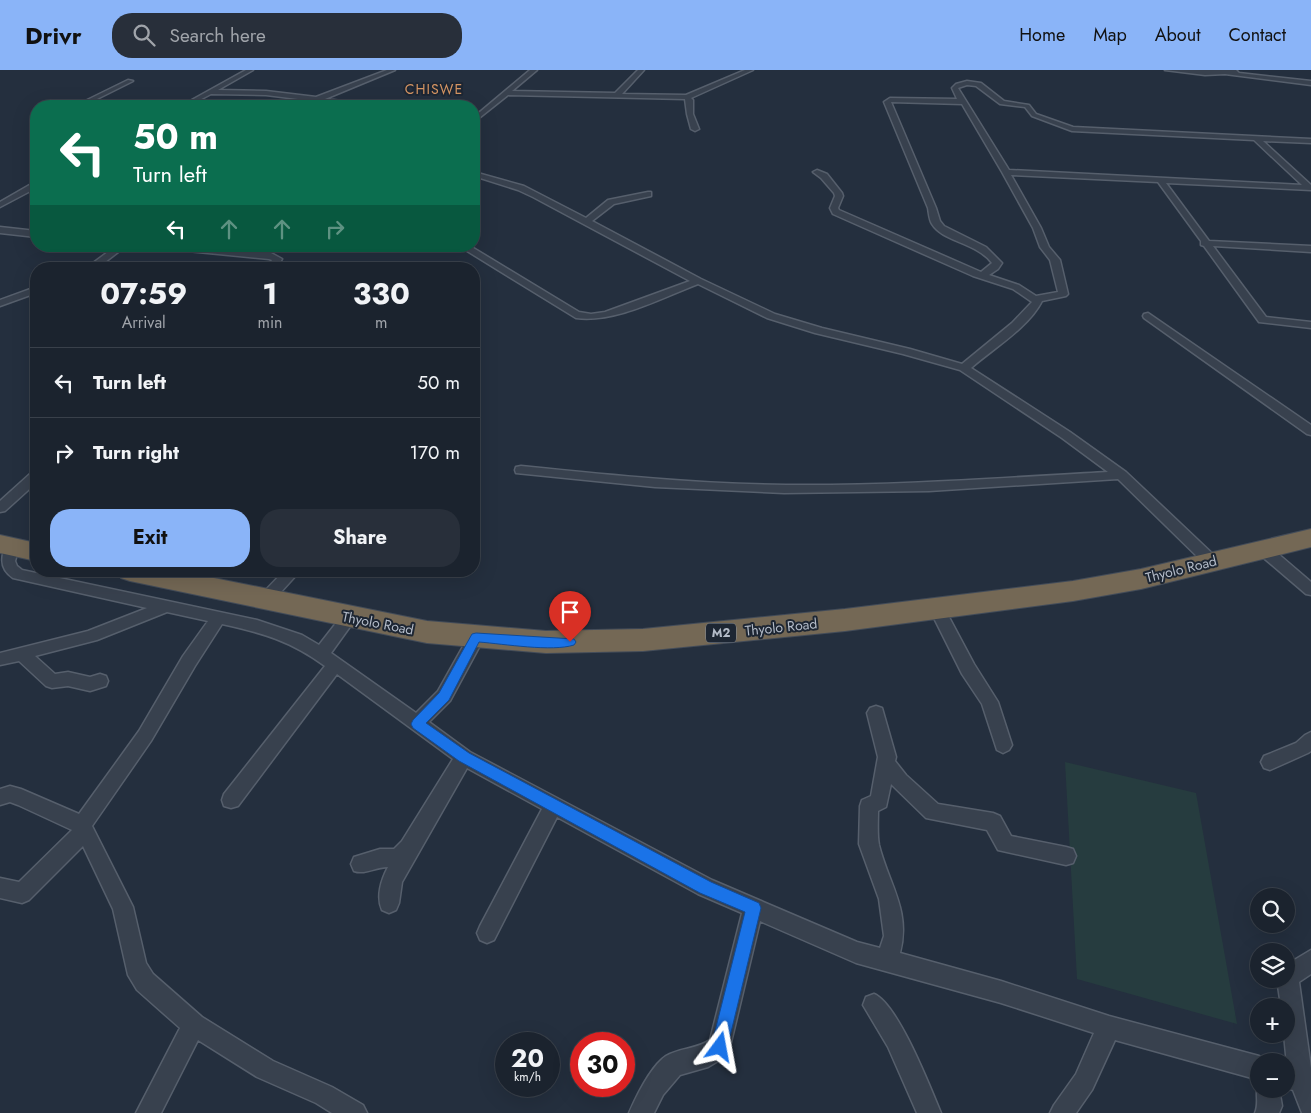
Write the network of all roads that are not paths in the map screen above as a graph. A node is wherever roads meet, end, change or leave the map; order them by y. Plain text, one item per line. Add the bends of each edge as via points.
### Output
1 (250, 70) edge
2 (392, 70) edge
3 (534, 70) edge
4 (641, 70) edge
5 (750, 70) edge
6 (1168, 70) edge
7 (1245, 70) edge
8 (1227, 73) junction
9 (130, 81) dead end
10 (1311, 83) edge
11 (211, 92) junction
12 (507, 93) junction
13 (616, 96) junction
14 (687, 97) junction
15 (318, 99) junction
16 (90, 100) edge
17 (196, 100) edge
18 (325, 100) edge
19 (962, 102) junction
20 (480, 115) edge
21 (695, 129) dead end
22 (1256, 138) junction
23 (1311, 141) edge
24 (817, 172) dead end
25 (1006, 172) junction
26 (480, 176) edge
27 (1160, 180) junction
28 (30, 188) edge
29 (1311, 188) edge
30 (648, 194) dead end
31 (0, 195) edge
32 (15, 196) junction
33 (0, 205) edge
34 (586, 221) junction
35 (0, 230) edge
36 (30, 233) edge
37 (1204, 242) junction
38 (1311, 249) edge
39 (114, 252) edge
40 (229, 252) edge
41 (473, 252) edge
42 (100, 262) edge
43 (276, 262) edge
44 (982, 276) junction
45 (698, 281) junction
46 (30, 292) edge
47 (1035, 298) junction
48 (0, 303) edge
49 (1148, 316) dead end
50 (1311, 325) edge
51 (964, 368) junction
52 (1311, 431) edge
53 (521, 470) dead end
54 (1122, 475) junction
55 (30, 481) edge
56 (0, 508) edge
57 (1311, 538) edge
58 (16, 547) edge
59 (1264, 550) junction
60 (1212, 562) junction
61 (30, 577) edge
62 (32, 577) edge
63 (161, 577) edge
64 (288, 577) edge
65 (1311, 590) edge
66 (265, 600) junction
67 (167, 606) junction
68 (937, 608) junction
69 (219, 617) junction
70 (349, 617) junction
71 (476, 638) junction
72 (21, 654) junction
73 (0, 659) edge
74 (328, 659) junction
75 (100, 681) dead end
76 (876, 713) dead end
77 (417, 724) junction
78 (1311, 740) edge
79 (1003, 745) dead end
80 (464, 757) junction
81 (1270, 762) dead end
82 (886, 763) junction
83 (0, 797) edge
84 (231, 800) dead end
85 (554, 806) junction
86 (82, 825) junction
87 (409, 848) junction
88 (1066, 856) dead end
89 (361, 864) dead end
90 (0, 888) edge
91 (389, 902) dead end
92 (753, 908) junction
93 (487, 933) dead end
94 (888, 960) junction
95 (1311, 961) edge
96 (874, 1005) dead end
97 (194, 1025) junction
98 (1109, 1027) junction
99 (1250, 1066) edge
100 (1299, 1081) edge
101 (1311, 1105) edge
102 (148, 1113) edge
103 (355, 1113) edge
104 (641, 1113) edge
105 (929, 1113) edge
106 (1062, 1113) edge

1 - 11 street
2 - 15 street
3 - 12 street
4 - 13 street
5 - 14 street
6 - 8 street
7 - 8 street
8 - 10 street
9 - 16 street
11 - 15 street via 266,93
11 - 17 street
12 - 13 street
12 - 20 street
13 - 14 street
14 - 21 street
15 - 18 street
19 - 22 street via 955,88 971,79 1002,102 1027,106 1034,115 1072,129
19 - 25 street
19 - 44 street via 887,102 935,222 941,228 975,243 994,258 997,265
22 - 23 street
22 - 29 street
24 - 44 street via 838,193 836,212
25 - 27 street
25 - 47 street via 1055,260 1064,291 1054,297
26 - 34 street via 521,188
27 - 29 street
27 - 37 street
28 - 32 street
30 - 34 street via 611,202
31 - 32 street
32 - 33 street
34 - 45 street
35 - 36 street
37 - 38 street
37 - 50 street via 1263,320
39 - 42 street
40 - 43 street via 271,256
41 - 45 street via 576,315 591,317 607,315
44 - 47 street via 1016,287
45 - 51 street via 786,321
46 - 48 street
47 - 51 street via 1035,305
49 - 52 street
51 - 54 street
53 - 54 street via 728,488 840,489
54 - 60 street
55 - 56 street
57 - 59 highway, Thyolo Road / M2
58 - 61 street via 8,561 10,569
59 - 60 highway, Thyolo Road / M2
59 - 65 street
60 - 68 highway, Thyolo Road / M2 via 1073,592
62 - 67 street
63 - 66 highway, Thyolo Road / M2
64 - 66 street
66 - 70 highway, Thyolo Road / M2
67 - 69 street
67 - 72 street via 91,636
68 - 71 highway, Thyolo Road / M2 via 643,640 546,642
68 - 79 street via 968,669 990,702
69 - 74 street via 282,633
69 - 86 street via 145,736
70 - 71 highway, Thyolo Road / M2
70 - 74 street
71 - 77 street via 444,696
72 - 73 street
72 - 75 street via 52,681 68,679 90,684
74 - 77 street
74 - 84 street
76 - 82 street
77 - 80 street
78 - 81 street via 1302,748
80 - 85 street
80 - 87 street
82 - 88 street via 933,812 994,822 1005,844
82 - 94 street via 879,801 869,806 869,844 888,899 894,936
83 - 86 street via 10,794 22,797
85 - 92 street via 705,887
85 - 93 street
86 - 90 street via 80,836 22,893
86 - 97 street via 123,907 136,967 145,982
87 - 89 street via 398,858 380,858
87 - 91 street via 392,880
92 - 94 street via 856,952
92 - 104 street via 720,1047 673,1065 655,1087
94 - 98 street
95 - 100 street via 1288,977
96 - 105 street via 896,1039
97 - 102 street
97 - 103 street via 265,1069 324,1095
98 - 99 street
98 - 106 street via 1084,1082
100 - 101 street

